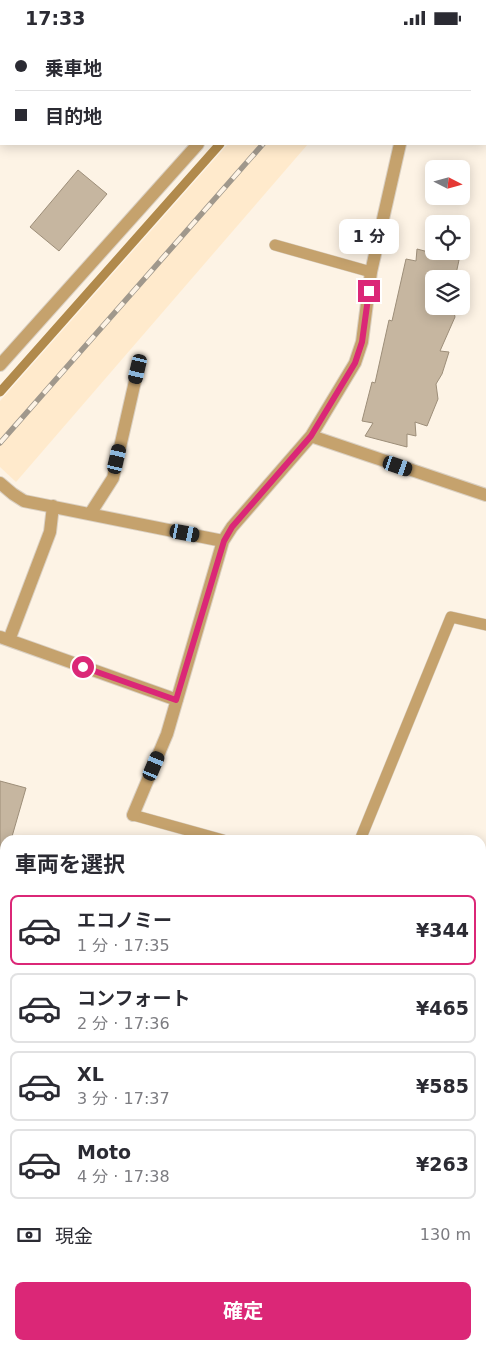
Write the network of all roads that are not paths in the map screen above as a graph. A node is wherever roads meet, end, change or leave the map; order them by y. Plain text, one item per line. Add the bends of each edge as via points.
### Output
1 (197, 145) edge
2 (400, 145) edge
3 (276, 245) dead end
4 (371, 272) junction
5 (0, 365) edge
6 (138, 369) dead end
7 (311, 436) junction
8 (0, 483) edge
9 (486, 495) edge
10 (53, 506) junction
11 (90, 514) junction
12 (224, 541) junction
13 (486, 625) edge
14 (4, 639) edge
15 (176, 700) junction
16 (133, 815) joint
17 (205, 835) edge
18 (362, 835) edge

1 - 5 street
2 - 4 street
3 - 4 lane
4 - 7 street via 366,318 355,363
6 - 11 street via 112,477
7 - 9 street
7 - 12 street via 232,527
8 - 10 street via 24,501
10 - 11 street
10 - 14 street via 50,532
11 - 12 street
12 - 15 street
13 - 18 lane via 451,617
14 - 15 street
15 - 16 street via 167,734
16 - 17 lane

